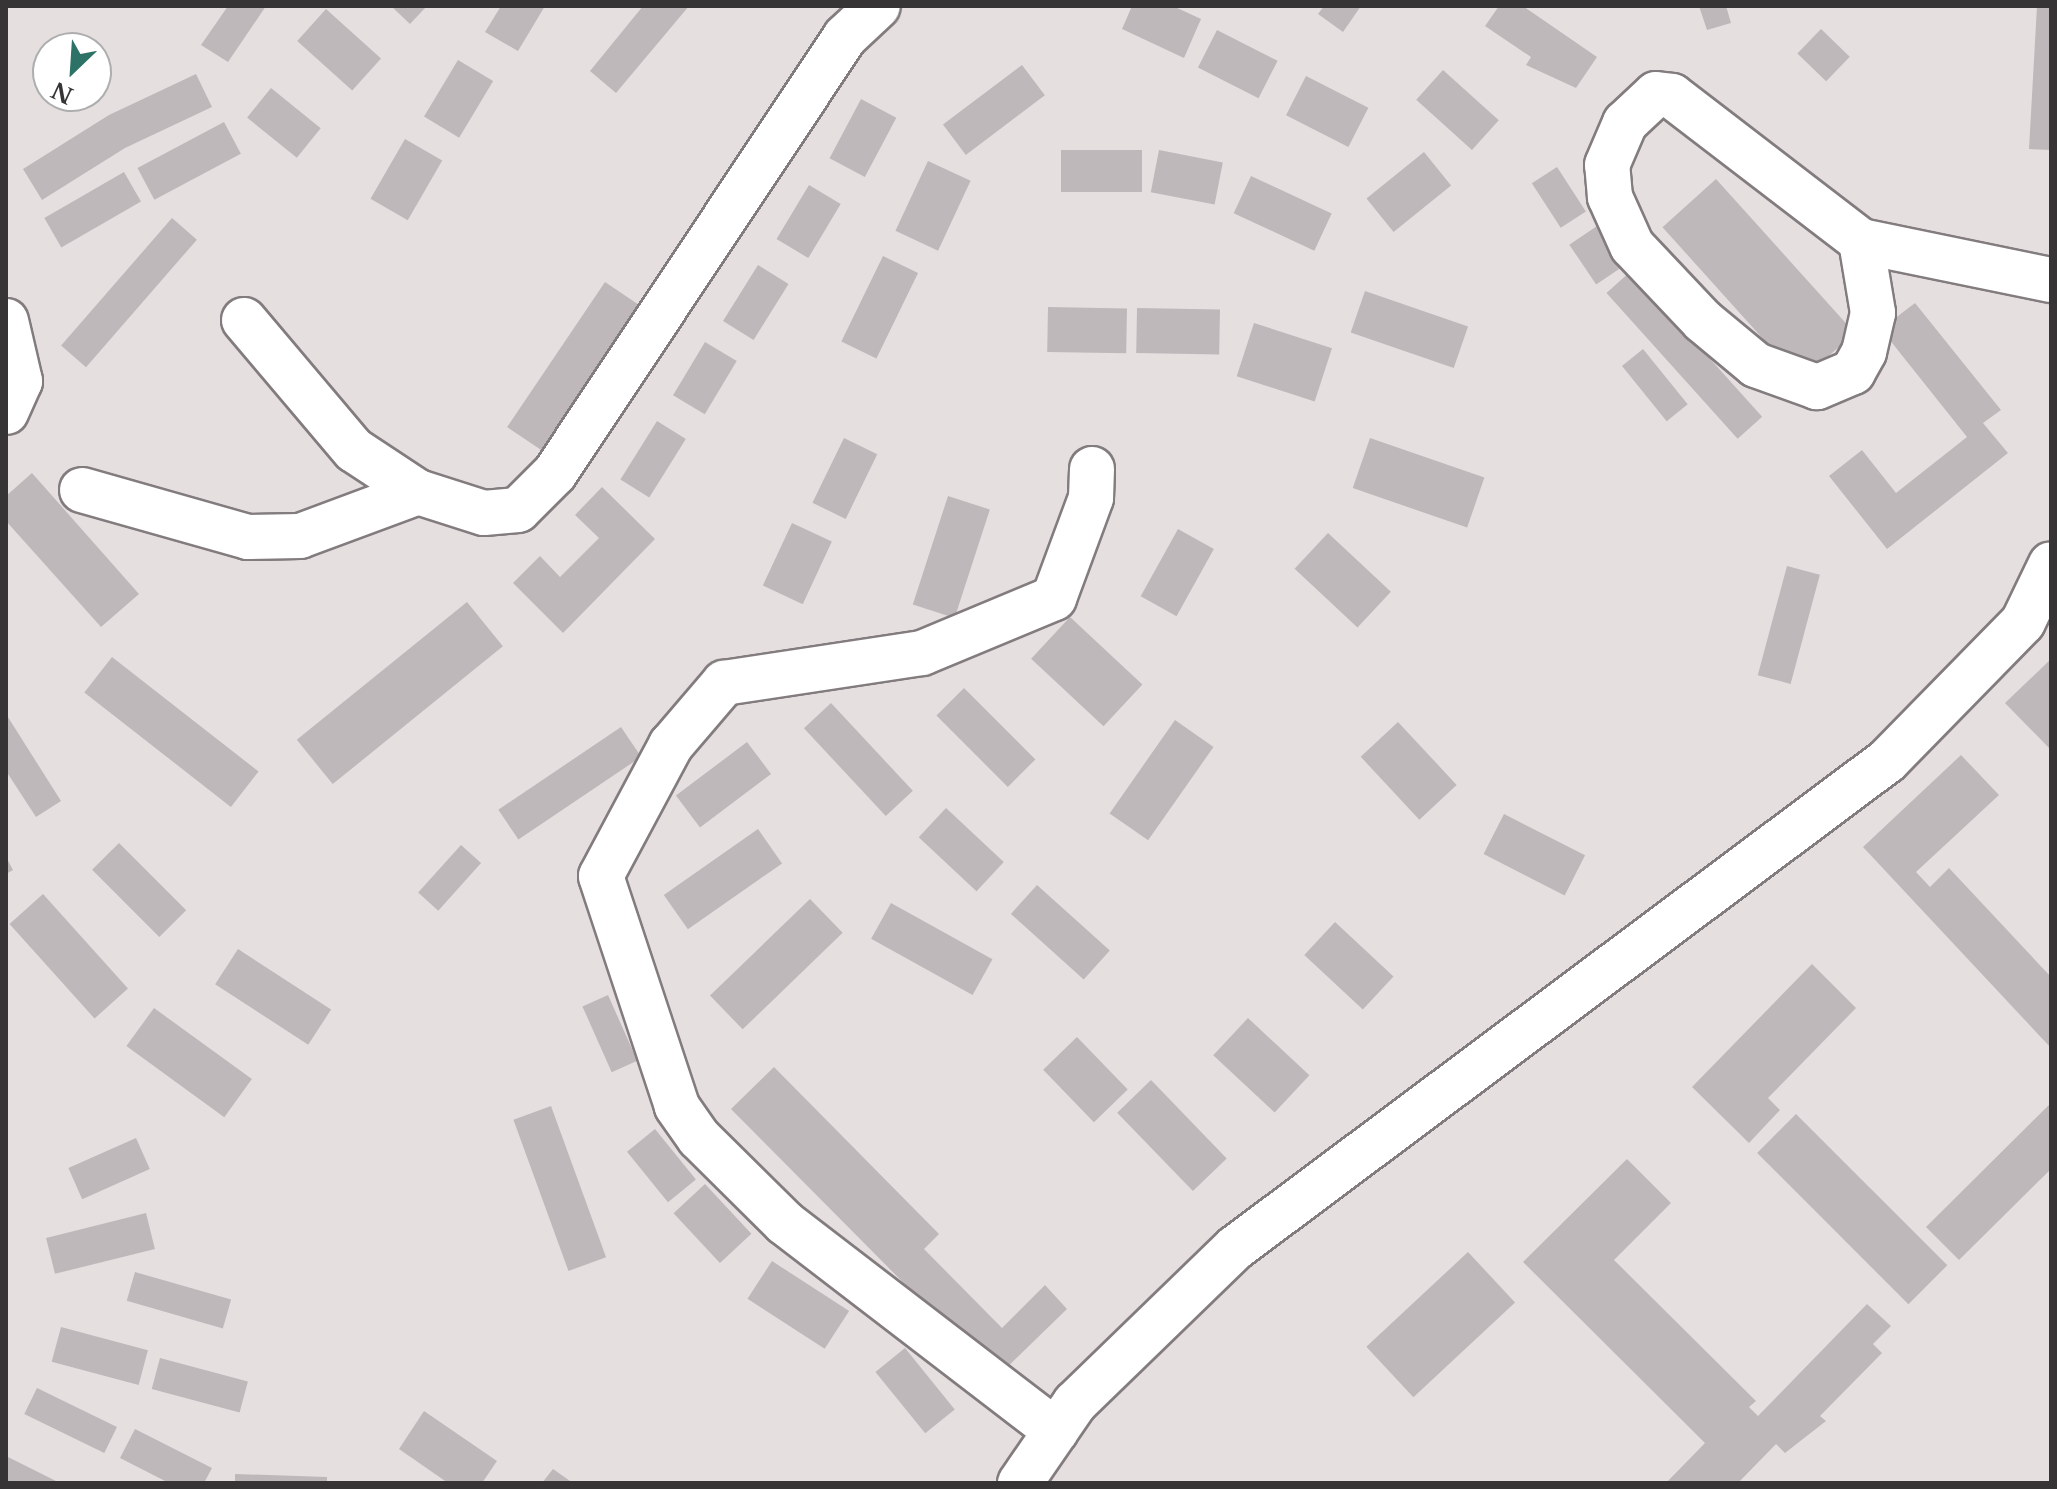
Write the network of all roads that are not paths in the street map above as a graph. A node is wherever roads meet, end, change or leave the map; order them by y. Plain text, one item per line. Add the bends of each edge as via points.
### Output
1 (878, 6) edge
2 (1861, 241) junction
3 (2051, 280) edge
4 (244, 320) dead end
5 (6, 321) edge
6 (6, 412) edge
7 (1092, 469) dead end
8 (82, 490) dead end
9 (418, 492) junction
10 (2051, 564) edge
11 (1056, 1431) junction
12 (1020, 1483) edge

1 - 9 street via 845,37 555,473 518,510 484,513
2 - 2 street via 1873,313 1864,352 1853,372 1817,387 1756,365 1632,246 1610,197 1607,165 1625,123 1656,94 1672,96
2 - 3 street
4 - 9 street via 354,450
5 - 6 street via 20,381
7 - 11 street via 1091,498 1054,598 922,653 724,683 671,745 601,876 677,1106 699,1138 785,1223
8 - 9 street via 248,537 300,536
10 - 11 street via 2023,622 1887,761 1235,1248 1075,1403
11 - 12 street

